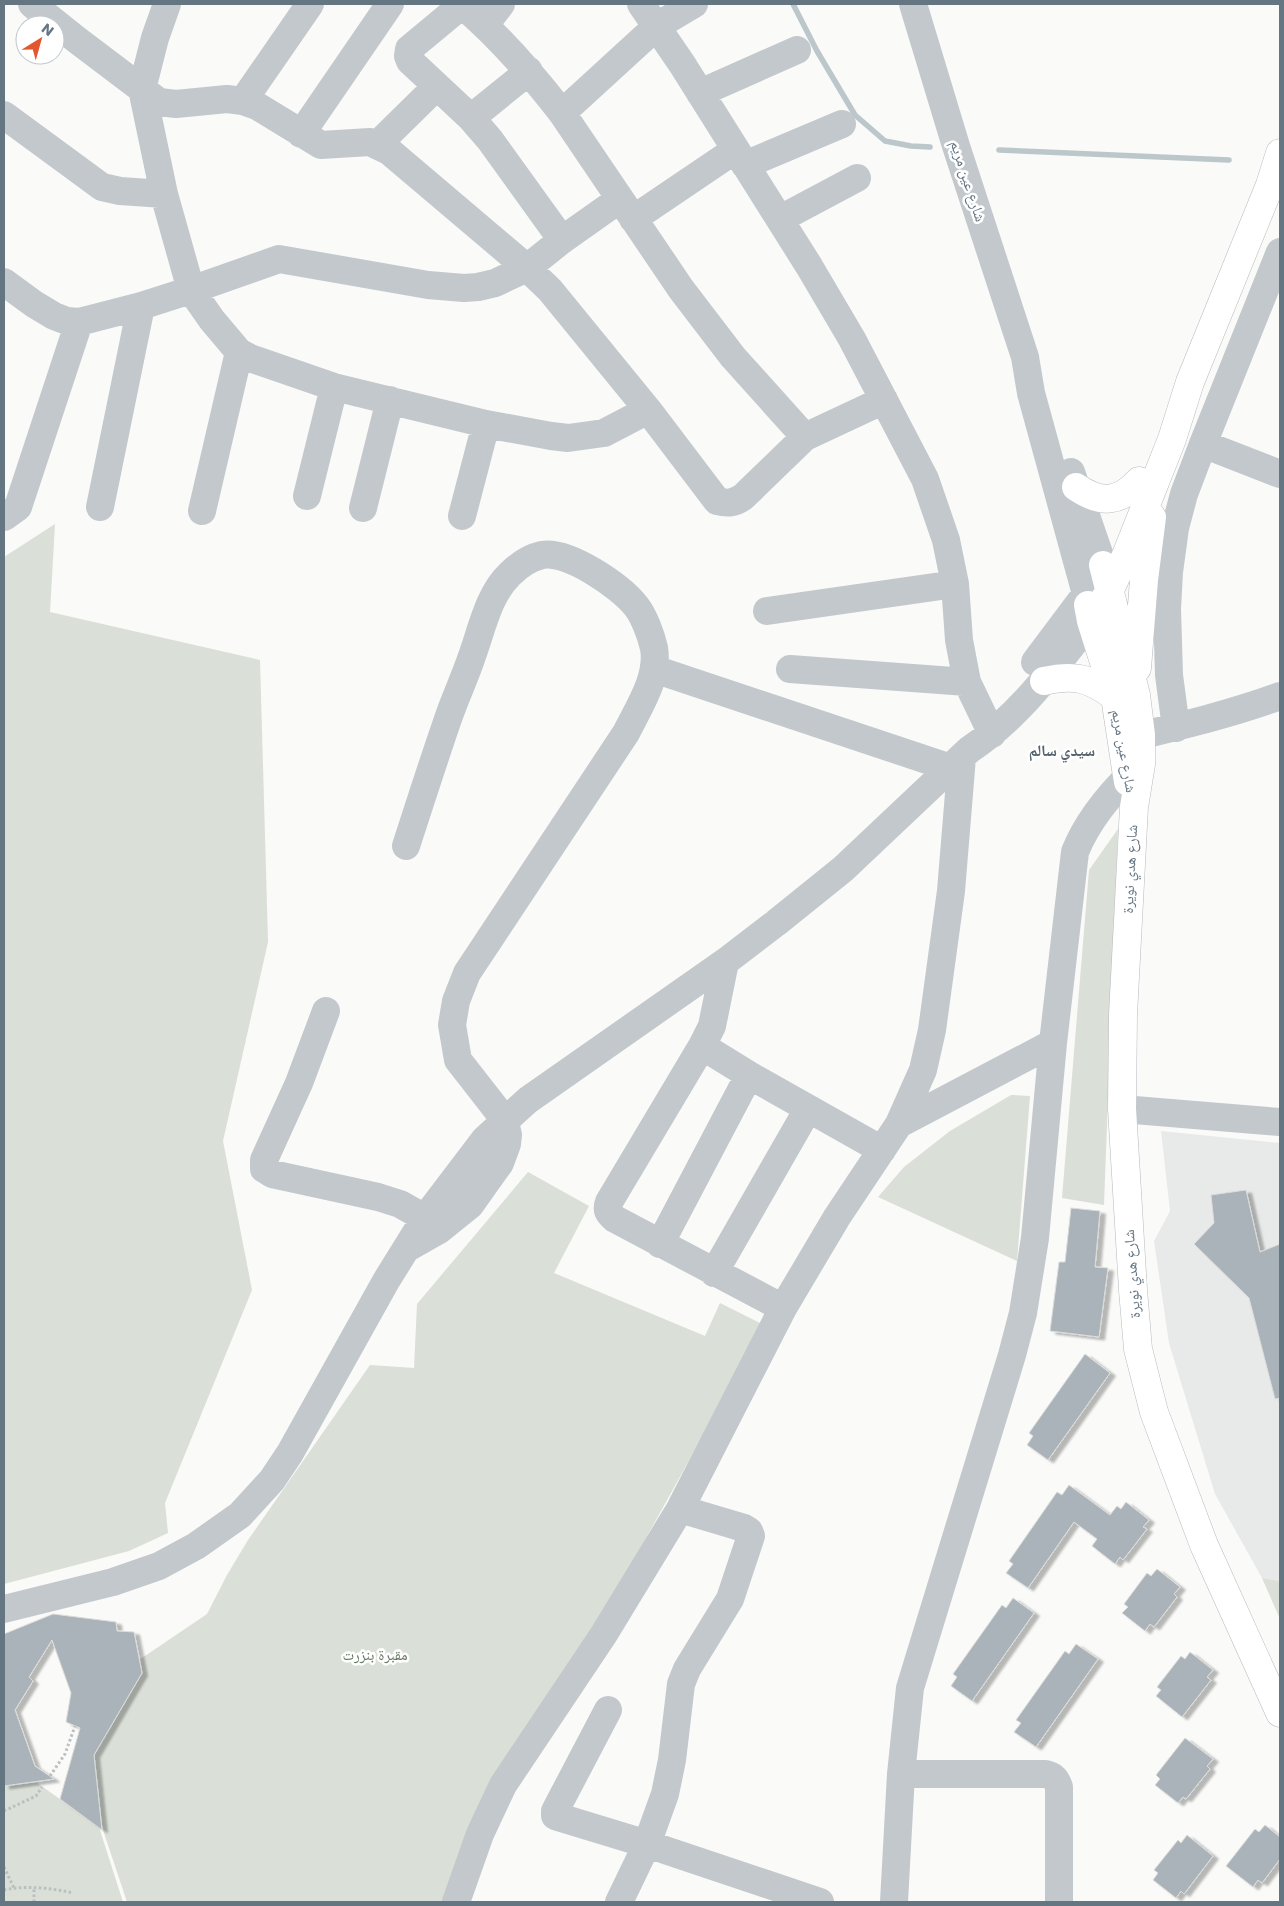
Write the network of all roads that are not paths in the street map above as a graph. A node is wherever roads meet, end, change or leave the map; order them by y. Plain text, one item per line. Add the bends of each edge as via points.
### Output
1 (32, 4) edge
2 (167, 4) edge
3 (310, 4) edge
4 (390, 4) edge
5 (462, 4) edge
6 (641, 4) edge
7 (694, 4) edge
8 (913, 4) edge
9 (493, 14) edge
10 (658, 26) junction
11 (797, 50) dead end
12 (529, 71) junction
13 (436, 87) junction
14 (142, 89) junction
15 (700, 93) junction
16 (243, 101) junction
17 (562, 113) junction
18 (4, 115) edge
19 (471, 118) junction
20 (842, 124) dead end
21 (301, 134) junction
22 (378, 144) junction
23 (1280, 153) edge
24 (740, 157) junction
25 (857, 178) dead end
26 (1275, 185) edge
27 (164, 194) junction
28 (627, 209) junction
29 (780, 219) junction
30 (562, 240) junction
31 (1280, 252) edge
32 (527, 268) junction
33 (4, 282) edge
34 (191, 290) junction
35 (141, 306) junction
36 (79, 322) junction
37 (239, 352) junction
38 (1025, 357) junction
39 (334, 388) junction
40 (390, 400) junction
41 (884, 400) junction
42 (648, 410) junction
43 (486, 424) junction
44 (805, 437) junction
45 (1202, 444) junction
46 (1150, 473) junction
47 (1280, 474) edge
48 (1076, 487) junction
49 (307, 496) dead end
50 (100, 507) dead end
51 (8, 508) edge
52 (363, 508) dead end
53 (202, 511) dead end
54 (462, 516) dead end
55 (1068, 524) junction
56 (1103, 565) junction
57 (954, 584) junction
58 (1098, 593) junction
59 (767, 611) dead end
60 (1091, 621) junction
61 (1054, 638) junction
62 (654, 668) junction
63 (790, 669) dead end
64 (967, 682) junction
65 (1044, 682) junction
66 (1126, 696) junction
67 (1280, 696) edge
68 (1176, 728) junction
69 (989, 729) junction
70 (1132, 738) junction
71 (960, 759) junction
72 (1134, 771) junction
73 (1134, 807) joint
74 (406, 846) dead end
75 (725, 962) junction
76 (326, 1010) dead end
77 (1053, 1043) junction
78 (702, 1046) junction
79 (749, 1075) junction
80 (808, 1109) junction
81 (1122, 1109) junction
82 (504, 1120) junction
83 (1280, 1122) edge
84 (899, 1124) junction
85 (882, 1150) junction
86 (425, 1218) junction
87 (660, 1244) junction
88 (406, 1249) junction
89 (714, 1274) junction
90 (783, 1308) junction
91 (680, 1508) junction
92 (4, 1609) edge
93 (608, 1710) dead end
94 (1280, 1712) edge
95 (901, 1774) junction
96 (647, 1844) junction
97 (456, 1902) edge
98 (619, 1902) edge
99 (820, 1902) edge
100 (894, 1902) edge
101 (1060, 1902) edge

1 - 14 street
2 - 14 street
3 - 16 street
4 - 21 street
5 - 9 street
5 - 13 street via 407,52 410,61
6 - 10 street
7 - 10 street
8 - 38 street, شارع عين مريم
9 - 12 street
10 - 15 street
10 - 17 street
11 - 15 street
12 - 17 street
12 - 19 street
13 - 19 street
13 - 22 street
14 - 16 street via 159,102 168,104 228,99
14 - 27 street
15 - 24 street
16 - 21 street
17 - 28 street
18 - 27 street via 102,187
19 - 30 street
20 - 24 street
21 - 22 street via 321,146
22 - 32 street
23 - 26 main road
24 - 28 street
24 - 29 street
25 - 29 street
26 - 46 main road via 1190,382 1181,413
27 - 34 street
28 - 30 street
28 - 44 street via 681,289 733,357
29 - 41 street via 852,339
30 - 32 street
31 - 45 street
32 - 34 street via 495,283 464,288 428,285 280,259
32 - 42 street via 567,310
33 - 36 street via 54,316
34 - 35 street
34 - 37 street
35 - 36 street
35 - 50 street
36 - 51 street
37 - 39 street
37 - 53 street
38 - 48 street, شارع عين مريم via 1042,390
38 - 55 street, شارع عين مريم via 1031,393
39 - 40 street
39 - 49 street
40 - 43 street
40 - 52 street
41 - 44 street
41 - 57 street via 925,479 946,540
42 - 43 street via 604,433 588,437 551,436
42 - 44 street via 717,502 727,504 743,497
43 - 54 street
45 - 47 street
45 - 68 street via 1175,528 1169,572 1168,675
46 - 48 main road via 1130,492 1117,498 1088,496
46 - 56 main road
46 - 58 main road
46 - 66 main road via 1144,580
48 - 56 street, شارع عين مريم
55 - 58 street, شارع عين مريم
55 - 61 street via 1066,582
56 - 58 main road, شارع عين مريم
57 - 59 street
57 - 64 street
58 - 60 main road
58 - 61 street
58 - 66 main road, شارع عين مريم
60 - 65 street
60 - 66 main road, شارع عين مريم
61 - 69 street
62 - 71 street
62 - 74 street via 654,648 648,630 636,606 619,591 599,575 562,557 543,555 526,561 508,575 482,624
62 - 82 street via 626,732 467,973 456,1001 452,1025 458,1060
63 - 64 street
64 - 69 street
65 - 66 main road via 1063,677 1082,678
65 - 69 street
66 - 70 main road, شارع عين مريم
67 - 68 street
68 - 70 street
69 - 71 street
70 - 72 main road, شارع عين مريم
71 - 75 street via 843,869
71 - 84 street via 951,891 932,1030 923,1070
72 - 73 main road, شارع عين مريم
72 - 77 street via 1091,821 1075,852
73 - 81 main road, شارع هدي نويرة via 1122,1015
75 - 78 street via 712,1026
75 - 82 street
76 - 86 street via 299,1083 264,1160 264,1169 272,1174 378,1196
77 - 84 street
77 - 95 street via 1035,1238 1023,1313 910,1688
78 - 79 street
78 - 87 street via 607,1208 615,1219
79 - 80 street
79 - 87 street
80 - 85 street
80 - 89 street
81 - 83 street
81 - 94 main road, شارع هدي نويرة via 1136,1332 1154,1412 1204,1545
82 - 86 street via 485,1139
82 - 88 street via 508,1135 504,1153 480,1192 458,1217
84 - 85 street
85 - 90 street via 837,1217
86 - 88 street
87 - 89 street
88 - 92 street via 290,1453 272,1480 240,1515 196,1546 159,1566 113,1582
89 - 90 street
90 - 91 street
91 - 96 street via 744,1528 751,1536 730,1599 681,1684 669,1778
91 - 97 street via 604,1634 503,1785 480,1834
93 - 96 street via 554,1814 558,1818
95 - 100 street
95 - 101 street via 1053,1776 1059,1787
96 - 98 street
96 - 99 street

